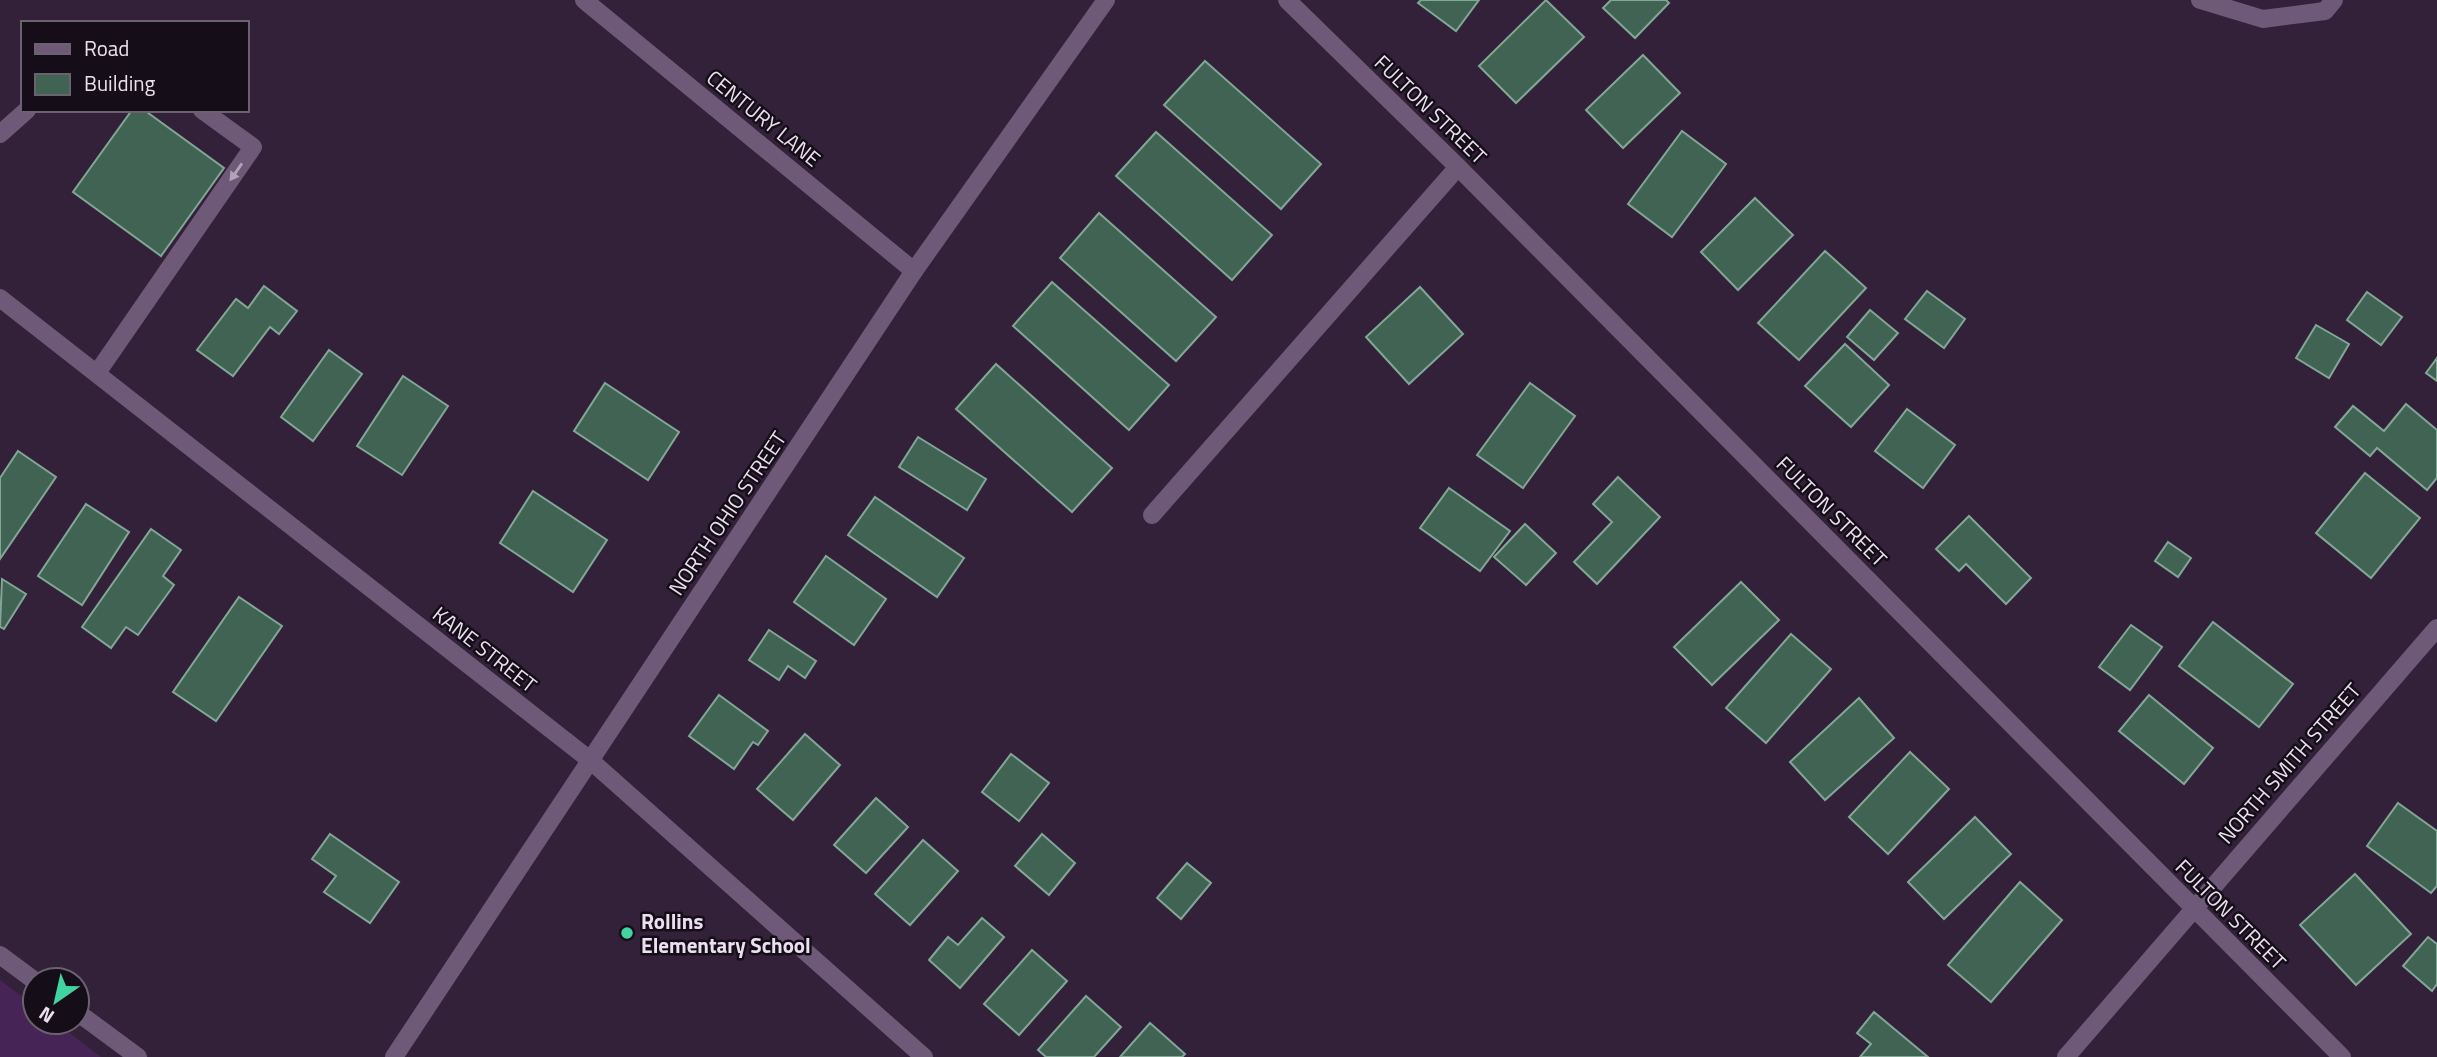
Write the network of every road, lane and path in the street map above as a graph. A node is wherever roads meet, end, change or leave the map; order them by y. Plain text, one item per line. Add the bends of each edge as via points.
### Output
1 (584, 0) edge
2 (1106, 0) edge
3 (1287, 0) edge
4 (2200, 0) edge
5 (2334, 0) edge
6 (25, 112) edge
7 (205, 112) edge
8 (0, 134) edge
9 (1458, 167) junction
10 (914, 271) junction
11 (0, 298) edge
12 (97, 373) junction
13 (1152, 515) dead end
14 (2435, 636) edge
15 (590, 760) junction
16 (2193, 908) junction
17 (0, 955) edge
18 (21, 971) edge
19 (91, 1022) edge
20 (138, 1057) edge
21 (394, 1057) edge
22 (924, 1057) edge
23 (2066, 1057) edge
24 (2342, 1057) edge

1 - 10 street, CENTURY LANE
2 - 10 street, NORTH OHIO STREET
3 - 9 street, FULTON STREET
4 - 5 street via 2263,19 2325,11
6 - 8 street
7 -> 12 street via 253,147
9 - 13 street
9 - 16 street, FULTON STREET
10 - 15 street, NORTH OHIO STREET
11 - 12 street, KANE STREET
12 - 15 street, KANE STREET
14 - 16 street, NORTH SMITH STREET
15 - 21 street, NORTH OHIO STREET
15 - 22 street, KANE STREET
16 - 23 street, NORTH SMITH STREET
16 - 24 street, FULTON STREET
17 - 18 street
19 - 20 street

